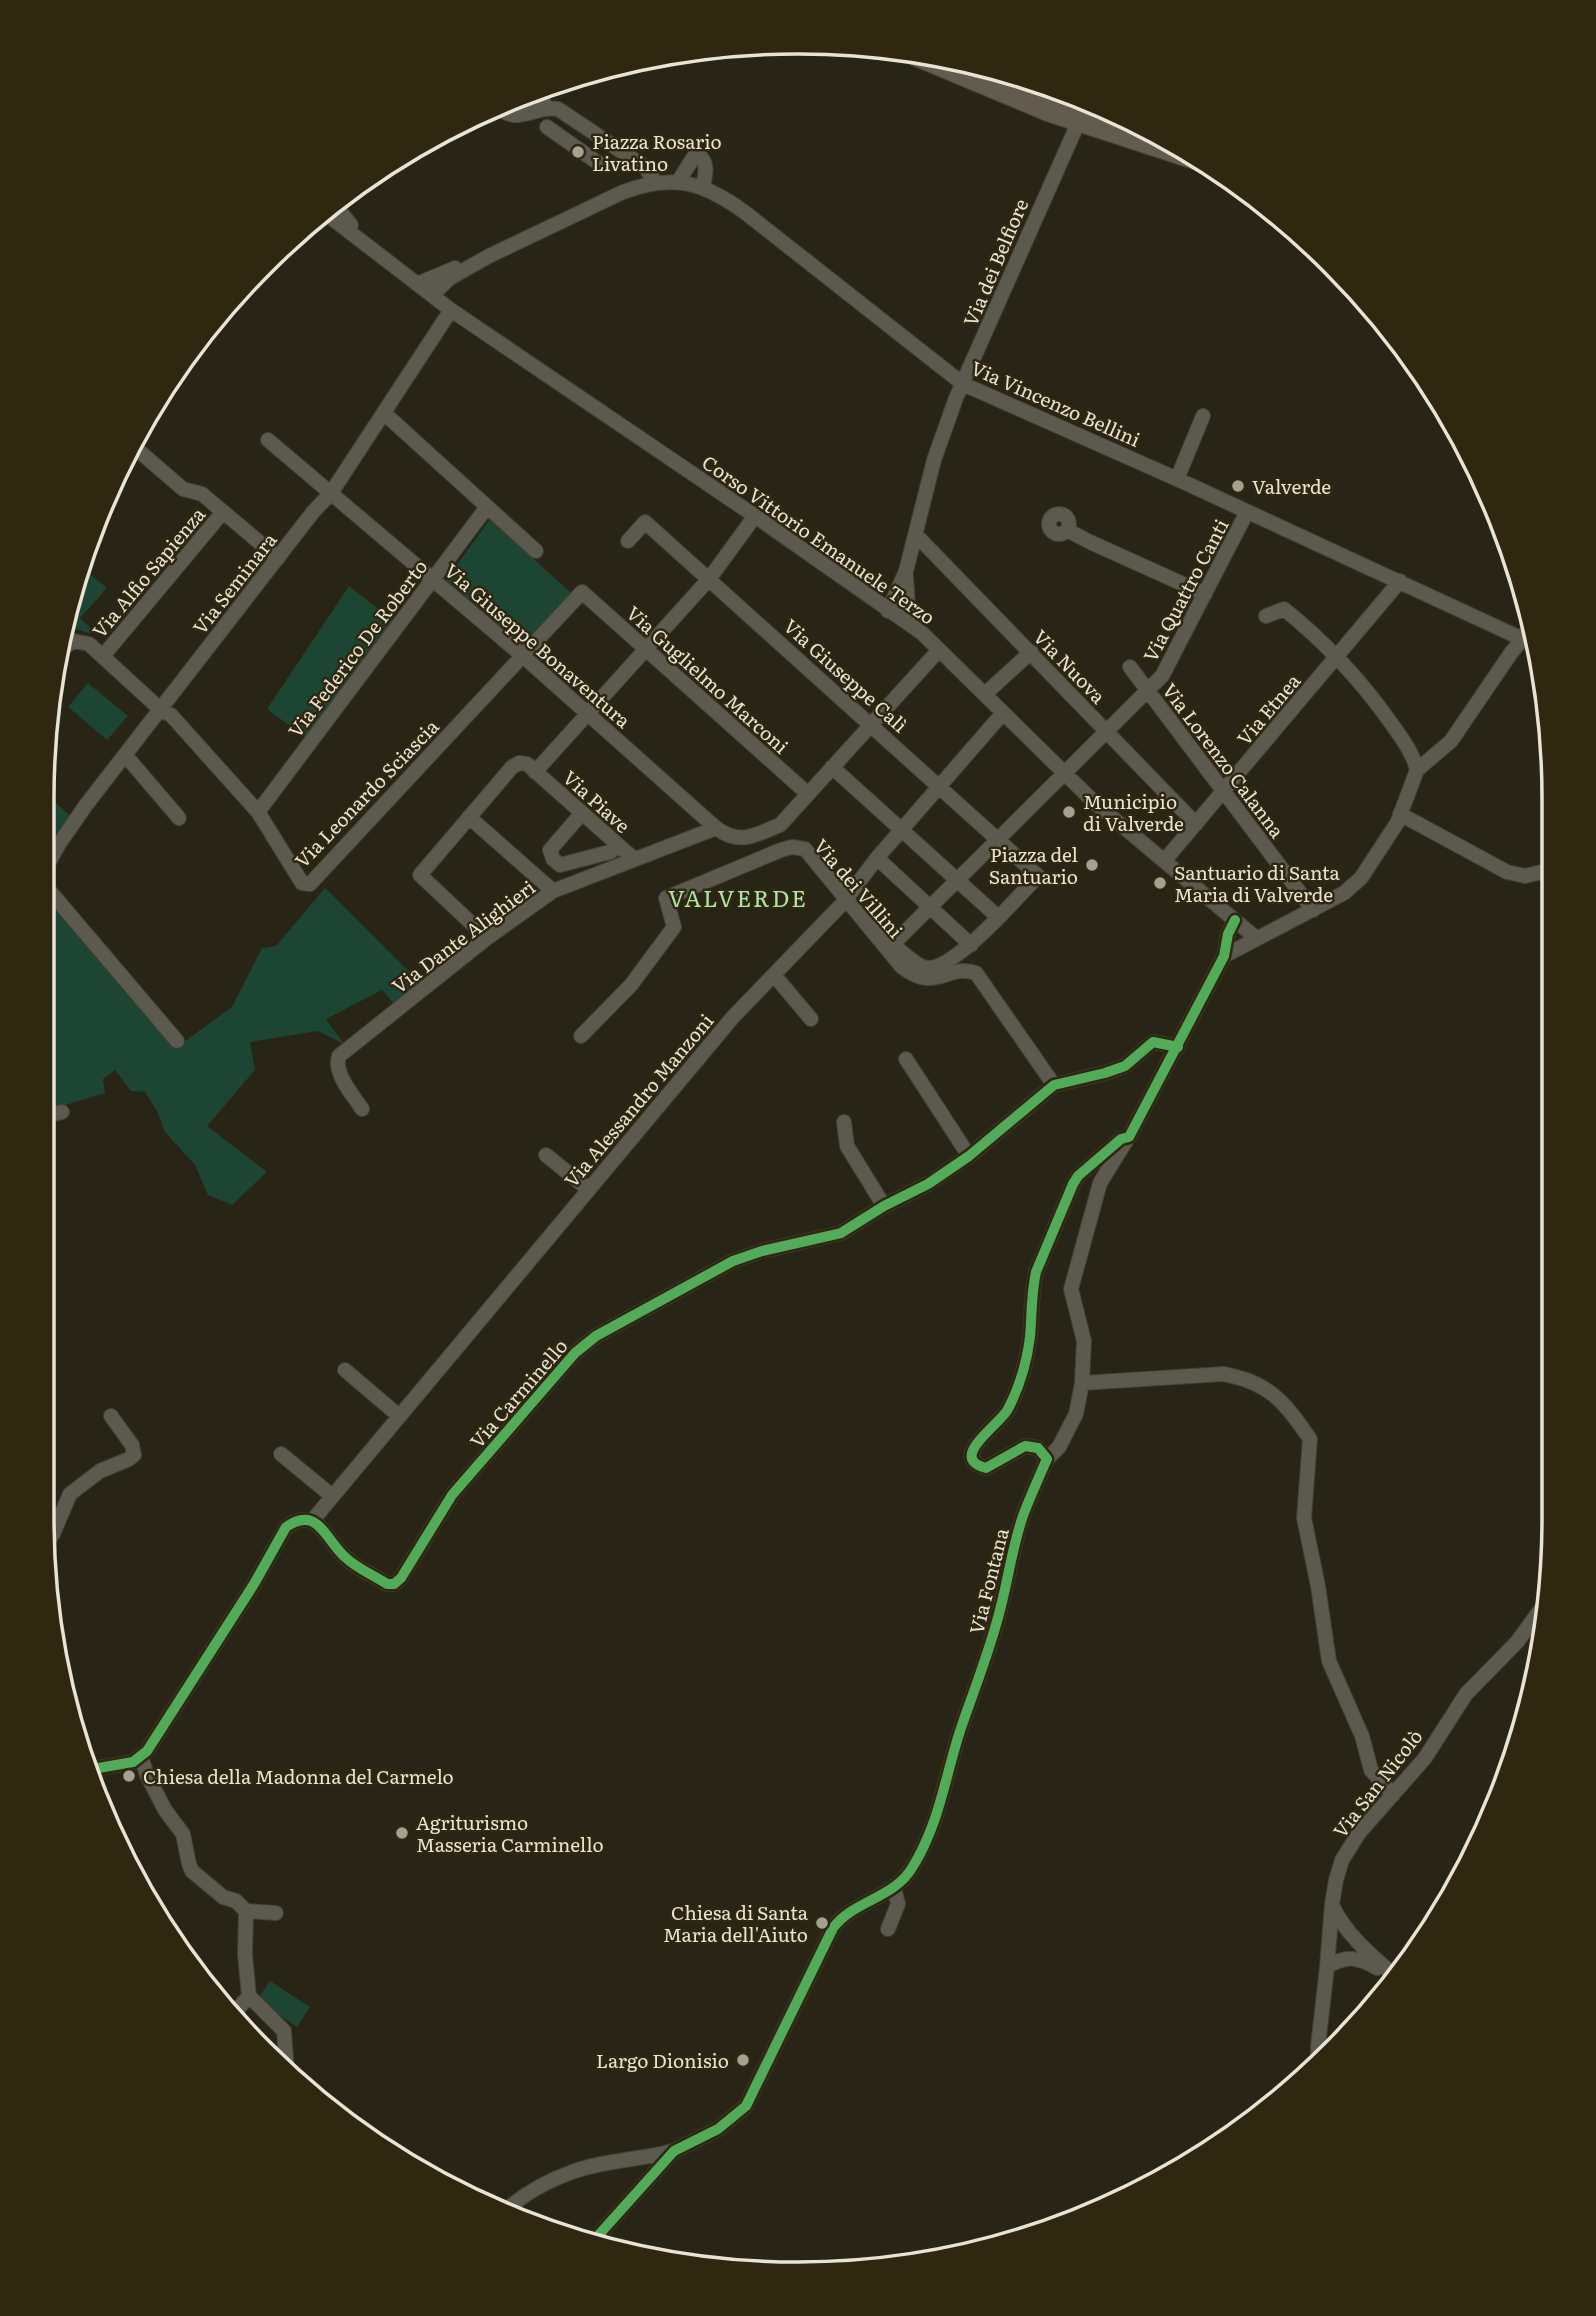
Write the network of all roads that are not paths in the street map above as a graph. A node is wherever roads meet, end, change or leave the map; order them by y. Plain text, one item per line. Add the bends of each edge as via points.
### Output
1 (950, 71) edge
2 (542, 100) edge
3 (550, 108) junction
4 (507, 114) edge
5 (547, 127) dead end
6 (1075, 130) dead end
7 (592, 132) junction
8 (1158, 148) edge
9 (579, 150) junction
10 (601, 165) dead end
11 (655, 182) junction
12 (678, 182) junction
13 (703, 187) junction
14 (340, 212) edge
15 (333, 218) edge
16 (363, 240) junction
17 (489, 256) junction
18 (417, 284) junction
19 (432, 295) junction
20 (451, 310) junction
21 (963, 384) junction
22 (384, 414) junction
23 (1203, 416) dead end
24 (268, 440) dead end
25 (140, 452) edge
26 (1177, 479) junction
27 (331, 493) junction
28 (487, 507) junction
29 (223, 512) junction
30 (1247, 512) junction
31 (755, 516) junction
32 (1068, 530) dead end
33 (916, 535) junction
34 (628, 541) dead end
35 (536, 551) dead end
36 (278, 558) junction
37 (906, 571) junction
38 (433, 579) junction
39 (709, 579) junction
40 (1400, 582) junction
41 (582, 592) joint
42 (1205, 594) junction
43 (888, 611) junction
44 (1266, 617) dead end
45 (909, 624) junction
46 (1523, 635) edge
47 (1524, 639) edge
48 (71, 644) edge
49 (647, 650) junction
50 (939, 650) junction
51 (1031, 652) junction
52 (103, 656) junction
53 (523, 656) junction
54 (1337, 657) junction
55 (1130, 667) dead end
56 (1147, 690) junction
57 (985, 694) junction
58 (161, 710) junction
59 (589, 713) junction
60 (1003, 713) junction
61 (871, 724) junction
62 (1105, 732) junction
63 (126, 756) junction
64 (832, 767) junction
65 (1417, 770) junction
66 (535, 772) junction
67 (1064, 772) junction
68 (940, 786) junction
69 (1223, 792) junction
70 (808, 794) junction
71 (258, 812) junction
72 (582, 813) junction
73 (1401, 814) junction
74 (469, 817) junction
75 (179, 818) dead end
76 (1196, 824) junction
77 (716, 828) junction
78 (902, 830) junction
79 (999, 838) junction
80 (619, 846) junction
81 (54, 853) edge
82 (877, 858) junction
83 (634, 859) junction
84 (1165, 860) junction
85 (1542, 872) edge
86 (957, 880) junction
87 (553, 891) junction
88 (54, 896) edge
89 (846, 897) junction
90 (930, 907) junction
91 (1313, 910) junction
92 (998, 917) junction
93 (1235, 920) junction
94 (867, 925) junction
95 (487, 938) junction
96 (1256, 938) junction
97 (893, 944) junction
98 (971, 945) junction
99 (1224, 956) junction
100 (774, 975) junction
101 (811, 1019) dead end
102 (581, 1036) dead end
103 (177, 1041) dead end
104 (1178, 1047) junction
105 (906, 1059) dead end
106 (1054, 1085) junction
107 (362, 1109) dead end
108 (62, 1112) dead end
109 (54, 1114) edge
110 (844, 1122) dead end
111 (1129, 1137) junction
112 (546, 1155) dead end
113 (969, 1156) junction
114 (588, 1189) junction
115 (884, 1206) junction
116 (345, 1370) dead end
117 (1082, 1383) junction
118 (111, 1416) dead end
119 (398, 1416) junction
120 (281, 1454) dead end
121 (1047, 1459) junction
122 (332, 1496) junction
123 (312, 1521) junction
124 (55, 1530) edge
125 (1535, 1618) edge
126 (142, 1757) junction
127 (98, 1768) edge
128 (1393, 1796) junction
129 (894, 1888) junction
130 (1332, 1904) junction
131 (246, 1911) junction
132 (276, 1913) dead end
133 (888, 1929) dead end
134 (1329, 1939) junction
135 (1362, 1959) junction
136 (1327, 1967) junction
137 (1388, 1971) edge
138 (1387, 1973) edge
139 (249, 1996) junction
140 (239, 2008) edge
141 (1318, 2049) edge
142 (286, 2057) edge
143 (674, 2151) junction
144 (512, 2205) edge
145 (599, 2234) edge

1 - 8 highway via 1049,112
2 - 3 street
3 - 4 street
3 - 7 street via 558,108
5 - 9 street
6 - 21 street, Via dei Belfiore
7 - 9 street
7 - 11 street via 645,167
9 - 10 street
11 - 12 street, Via Vincenzo Bellini
11 - 17 street, Via Vincenzo Bellini via 623,192
12 - 13 street, Via Vincenzo Bellini
12 - 13 street via 699,155 706,168
13 - 21 street, Via Vincenzo Bellini via 723,195
14 - 16 street
15 - 16 street, Corso Vittorio Emanuele Terzo
16 - 18 street, Corso Vittorio Emanuele Terzo
17 - 18 street
17 - 19 street via 450,278
18 - 19 street, Corso Vittorio Emanuele Terzo
19 - 20 street, Corso Vittorio Emanuele Terzo
20 - 22 street, Via Seminara
20 - 31 street, Corso Vittorio Emanuele Terzo
21 - 26 street, Via Vincenzo Bellini
21 - 33 street, Via dei Belfiore via 934,460
22 - 27 street, Via Seminara
22 - 28 street
23 - 26 street
24 - 27 street, Via Giuseppe Bonaventura
25 - 29 street via 183,489 202,494
26 - 30 street, Via Vincenzo Bellini
27 - 36 street, Via Seminara
27 - 38 street, Via Giuseppe Bonaventura
28 - 35 street
28 - 38 street, Via Federico De Roberto
29 - 36 street
29 - 52 street, Via Alfio Sapienza
30 - 40 street, Via Vincenzo Bellini
30 - 42 street, Via Quattro Canti
31 - 39 street
31 - 43 street, Corso Vittorio Emanuele Terzo
32 - 42 street
33 - 37 street, Via dei Belfiore
33 - 51 street, Via Nuova
34 - 39 street, Via Giuseppe Calì via 645,522
36 - 58 street, Via Seminara
37 - 43 street
37 - 45 street
38 - 53 street, Via Giuseppe Bonaventura
38 - 71 street, Via Federico De Roberto
39 - 49 street
39 - 61 street, Via Giuseppe Calì
40 - 46 street, Via Vincenzo Bellini via 1516,636
40 - 54 street, Via Etnea
41 - 49 street, Via Guglielmo Marconi
41 - 53 street, Via Leonardo Sciascia
42 - 56 street, Via Quattro Canti via 1162,676
43 - 45 street, Corso Vittorio Emanuele Terzo
44 - 54 street via 1284,609
45 - 50 street, Corso Vittorio Emanuele Terzo
47 - 65 street via 1451,741
48 - 52 street, Via Leonardo Sciascia via 82,641
49 - 59 street
49 - 70 street, Via Guglielmo Marconi
50 - 57 street, Corso Vittorio Emanuele Terzo
50 - 61 street
51 - 57 street
51 - 62 street, Via Nuova
52 - 58 street, Via Leonardo Sciascia
53 - 59 street, Via Giuseppe Bonaventura
53 - 71 street, Via Leonardo Sciascia via 310,884 302,883
54 - 65 street via 1368,690
54 - 69 street, Via Etnea
55 - 56 street, Via Lorenzo Calanna
56 - 62 street, Via Quattro Canti
56 - 69 street, Via Lorenzo Calanna
57 - 60 street, Corso Vittorio Emanuele Terzo
58 - 63 street, Via Seminara
58 - 71 street, Via Leonardo Sciascia via 171,715
59 - 66 street
59 - 77 street, Via Giuseppe Bonaventura
60 - 67 street, Corso Vittorio Emanuele Terzo
60 - 68 street, Via Alessandro Manzoni
61 - 64 street
61 - 68 street, Via Giuseppe Calì
62 - 67 street, Via Quattro Canti
62 - 76 street, Via Nuova
63 - 75 street
63 - 81 street, Via Seminara
64 - 70 street
64 - 78 street
65 - 73 street
66 - 72 street, Via Piave
66 - 74 street via 527,764 512,767
67 - 79 street, Via Quattro Canti
67 - 84 street, Corso Vittorio Emanuele Terzo
68 - 78 street, Via Alessandro Manzoni
68 - 79 street, Via Giuseppe Calì
69 - 76 street, Via Etnea
69 - 91 street, Via Lorenzo Calanna
70 - 77 street via 780,825 745,838 735,839
72 - 80 street, Via Piave
72 - 80 street via 550,850 553,859 560,865
73 - 85 street via 1507,873 1525,876
73 - 91 street via 1361,878
74 - 87 street
74 - 95 street via 420,875
76 - 84 street, Via Etnea
77 - 83 street, Via Dante Alighieri
78 - 82 street, Via Alessandro Manzoni
78 - 86 street
79 - 86 street, Via Quattro Canti
79 - 92 street, Via Giuseppe Calì via 1038,876
80 - 83 street, Via Piave
82 - 89 street, Via Alessandro Manzoni
82 - 90 street
83 - 87 street, Via Dante Alighieri
84 - 93 street, Corso Vittorio Emanuele Terzo
86 - 90 street, Via Quattro Canti
86 - 92 street
87 - 95 street, Via Dante Alighieri
88 - 103 street
89 - 94 street, Via dei Villini
89 - 100 street, Via Alessandro Manzoni
89 - 102 street, Via dei Villini via 805,849 792,847 666,898 674,927 631,985
90 - 97 street, Via Quattro Canti
90 - 98 street
91 - 96 street
92 - 98 street
93 - 96 street, Corso Vittorio Emanuele Terzo
93 - 99 street
94 - 97 street
94 - 106 street, Via dei Villini via 901,966 921,978 976,973
95 - 107 street, Via Dante Alighieri via 339,1056 340,1074
96 - 99 street
97 - 98 street via 922,967 934,968
99 - 104 street
100 - 101 street
100 - 114 street, Via Alessandro Manzoni
104 - 106 street, Via Carminello via 1153,1042 1125,1066
104 - 111 street
105 - 113 street
106 - 113 street, Via Carminello
108 - 109 street
110 - 115 street via 847,1146
111 - 117 street, Via Fontana via 1100,1183 1070,1289 1084,1341
111 - 121 street via 1121,1139 1073,1184 1036,1272 1020,1379 1001,1420 977,1441 971,1455 986,1468 1025,1446 1038,1448
112 - 114 street
113 - 115 street, Via Carminello
114 - 119 street, Via Alessandro Manzoni
115 - 123 street, Via Carminello via 841,1233 733,1261 596,1336 575,1353 452,1495 394,1584 343,1556
116 - 119 street
117 - 121 street, Via Fontana via 1076,1414 1059,1447
117 - 128 street via 1223,1374 1253,1382 1284,1404 1310,1439 1304,1518 1329,1661 1362,1736 1370,1770
118 - 124 street via 134,1455 100,1471 70,1494
119 - 122 street, Via Alessandro Manzoni
120 - 122 street
121 - 129 street, Via Fontana via 1023,1515 946,1789 919,1855
122 - 123 street, Via Alessandro Manzoni
123 - 126 street via 295,1521 286,1527
125 - 128 street, Via San Nicolò via 1466,1694 1425,1758
126 - 127 street
126 - 131 street via 165,1810 183,1834 192,1871
128 - 130 street, Via San Nicolò via 1349,1847
129 - 133 street via 898,1904
129 - 143 street, Via Fontana via 853,1908 833,1928 746,2106 718,2129
130 - 134 street, Via San Nicolò
130 - 137 street via 1359,1944
131 - 132 street
131 - 139 street
134 - 135 street
134 - 136 street, Via San Nicolò
135 - 136 street via 1336,1961
135 - 138 street
136 - 141 street, Via San Nicolò
139 - 140 street
139 - 142 street via 284,2031
143 - 144 street via 573,2171
143 - 145 street, Via Fontana

